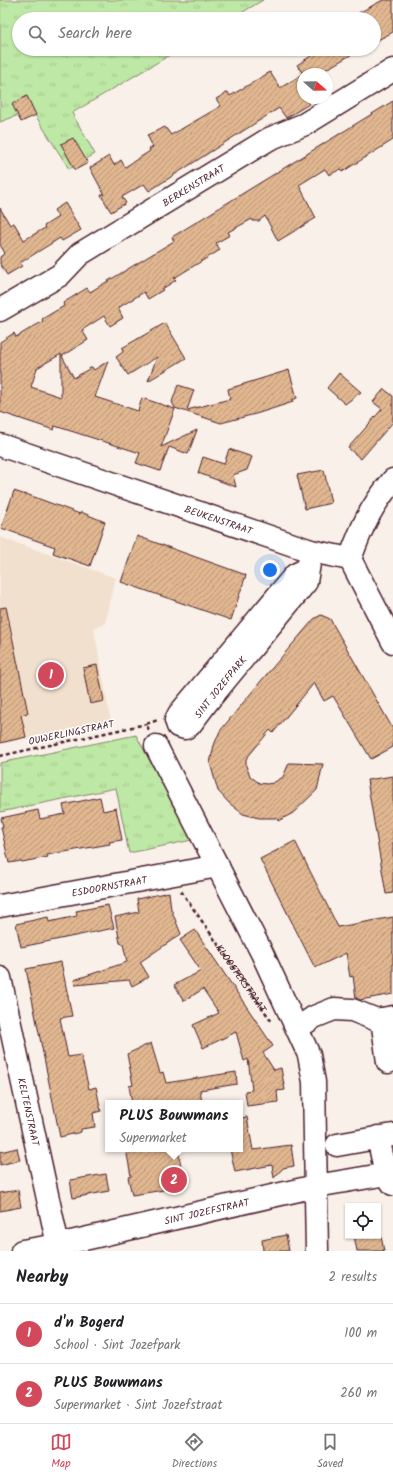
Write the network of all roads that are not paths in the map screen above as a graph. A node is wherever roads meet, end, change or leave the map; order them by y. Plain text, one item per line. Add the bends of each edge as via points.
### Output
1 (393, 70) edge
2 (0, 310) edge
3 (0, 445) edge
4 (393, 480) edge
5 (350, 559) junction
6 (309, 560) junction
7 (393, 642) edge
8 (156, 746) dead end
9 (218, 866) junction
10 (0, 906) edge
11 (0, 978) edge
12 (387, 1018) edge
13 (298, 1028) junction
14 (388, 1062) dead end
15 (386, 1136) edge
16 (337, 1145) dead end
17 (391, 1177) edge
18 (316, 1186) junction
19 (58, 1245) junction
20 (22, 1251) edge
21 (317, 1251) edge

1 - 2 street, BERKENSTRAAT via 305,124 269,139 86,250 60,275
3 - 6 street, BEUKENSTRAAT
4 - 5 street via 365,519
5 - 6 street, BEUKENSTRAAT
5 - 7 street
6 - 6 street, SINT JOZEFPARK via 179,714 176,720 178,726 185,728 190,725 306,582
8 - 9 street
9 - 10 street, ESDOORNSTRAAT
9 - 13 street
11 - 19 street, KELTENSTRAAT
12 - 13 street via 377,1020 352,1010 334,1009 314,1017
12 - 14 street
13 - 18 street via 309,1055 314,1082
15 - 16 street
15 - 17 street
17 - 18 street, SINT JOZEFSTRAAT
18 - 19 street, SINT JOZEFSTRAAT
18 - 21 street
19 - 20 street, SINT JOZEFSTRAAT

